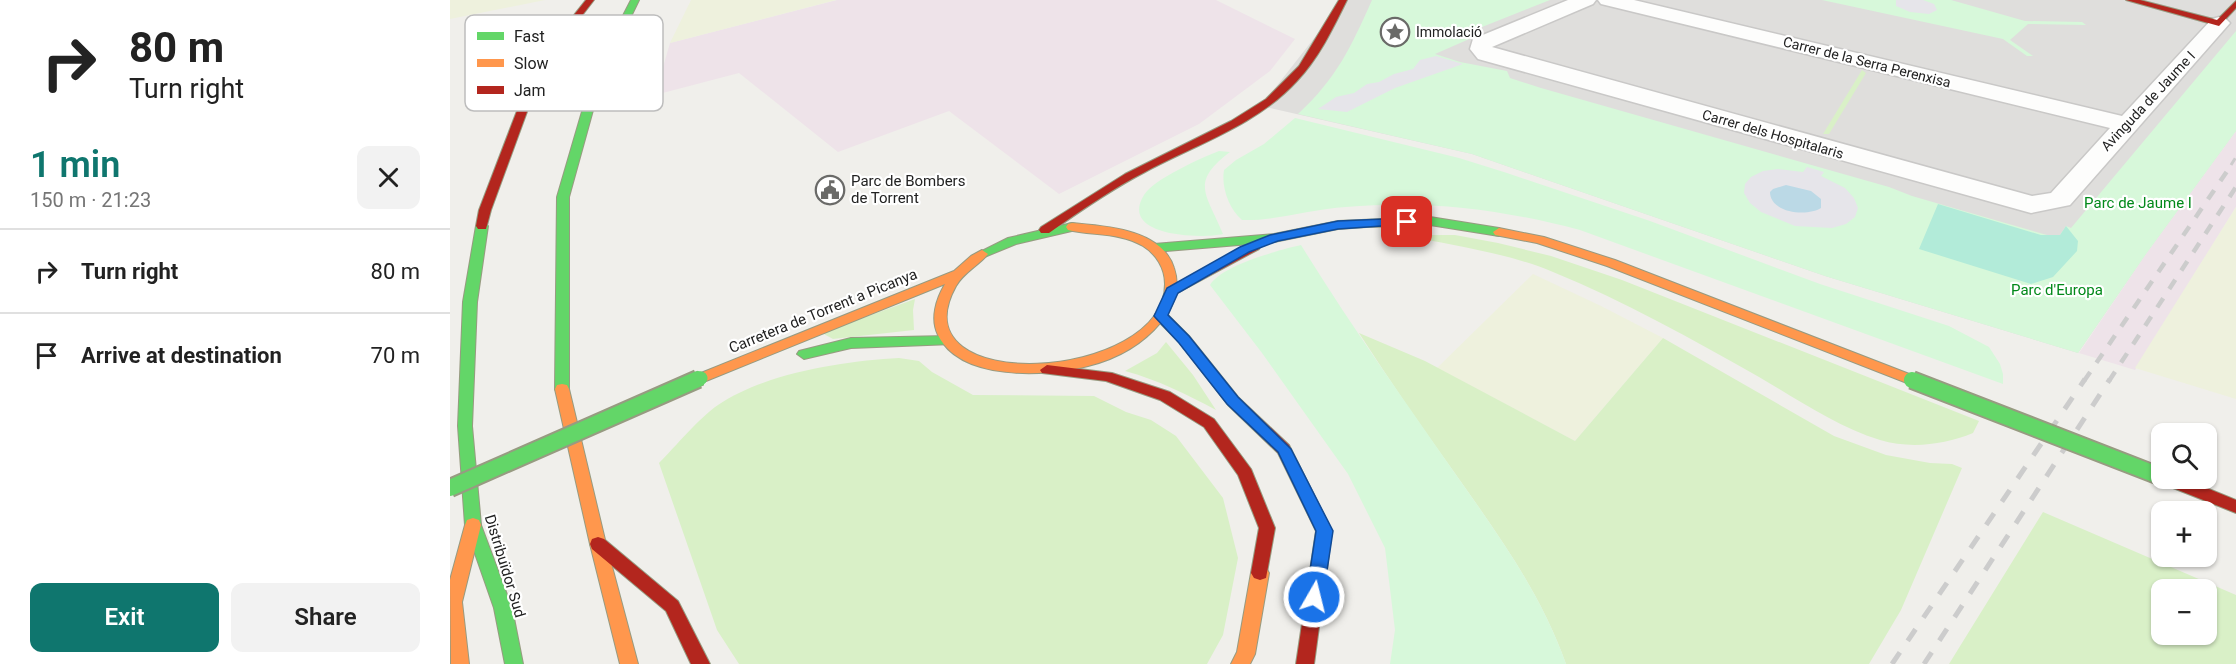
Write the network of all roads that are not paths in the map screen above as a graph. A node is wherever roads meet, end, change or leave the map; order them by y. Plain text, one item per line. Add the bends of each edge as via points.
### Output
1 (590, 0) edge
2 (635, 0) edge
3 (1343, 0) edge
4 (1586, 0) edge
5 (1608, 0) edge
6 (2130, 0) edge
7 (2236, 3) edge
8 (578, 15) edge
9 (628, 15) edge
10 (2218, 23) junction
11 (522, 111) edge
12 (587, 111) edge
13 (2125, 124) junction
14 (1166, 157) junction
15 (1129, 193) dead end
16 (2060, 200) joint
17 (1044, 231) junction
18 (1275, 238) junction
19 (1154, 248) junction
20 (958, 273) junction
21 (1172, 290) junction
22 (1161, 316) junction
23 (948, 341) junction
24 (1047, 370) junction
25 (701, 378) junction
26 (2151, 473) edge
27 (450, 488) edge
28 (2191, 489) edge
29 (2236, 507) edge
30 (473, 525) junction
31 (598, 543) junction
32 (460, 664) edge
33 (514, 664) edge
34 (629, 664) edge
35 (701, 664) edge
36 (1240, 664) edge
37 (1305, 664) edge

1 - 8 main road, Distribuïdor Sud
2 - 9 main road
3 - 14 main road via 1306,62 1286,87 1209,139
4 - 16 street, Carrer dels Hospitalaris via 1481,44 1481,49 1486,54 2014,201 2031,205
5 - 13 street, Carrer de la Serra Perenxisa
6 - 10 main road
7 - 10 main road, Avinguda de Jaume I
10 - 13 street, Avinguda de Jaume I
11 - 30 main road, Distribuïdor Sud via 485,210 470,302 465,426
12 - 31 main road via 563,197 561,383
13 - 16 street, Avinguda de Jaume I
14 - 15 main road
14 - 17 main road via 1121,180
17 - 19 main road via 1124,228
17 - 20 main road via 1011,240
18 - 19 main road
18 - 21 main road
18 - 26 main road, bridge via 1338,225 1430,221 1540,240 1611,263
19 - 21 main road via 1172,274
20 - 23 main road via 943,296 939,319
20 - 25 main road, Carretera de Torrent a Picanya
21 - 22 main road
22 - 24 main road via 1142,335 1114,352 1082,364
22 - 37 main road via 1233,401 1284,449 1324,531
23 - 24 main road via 971,359 1005,369
23 - 25 main road, Carretera de Torrent a Picanya via 851,343
24 - 36 main road via 1107,376 1165,396 1209,423 1245,473 1268,528 1246,654
25 - 27 main road, Carretera de Torrent a Picanya, bridge
28 - 29 main road
30 - 32 main road via 453,602
30 - 33 main road, Distribuïdor Sud via 503,608
31 - 34 main road
31 - 35 main road via 672,606

